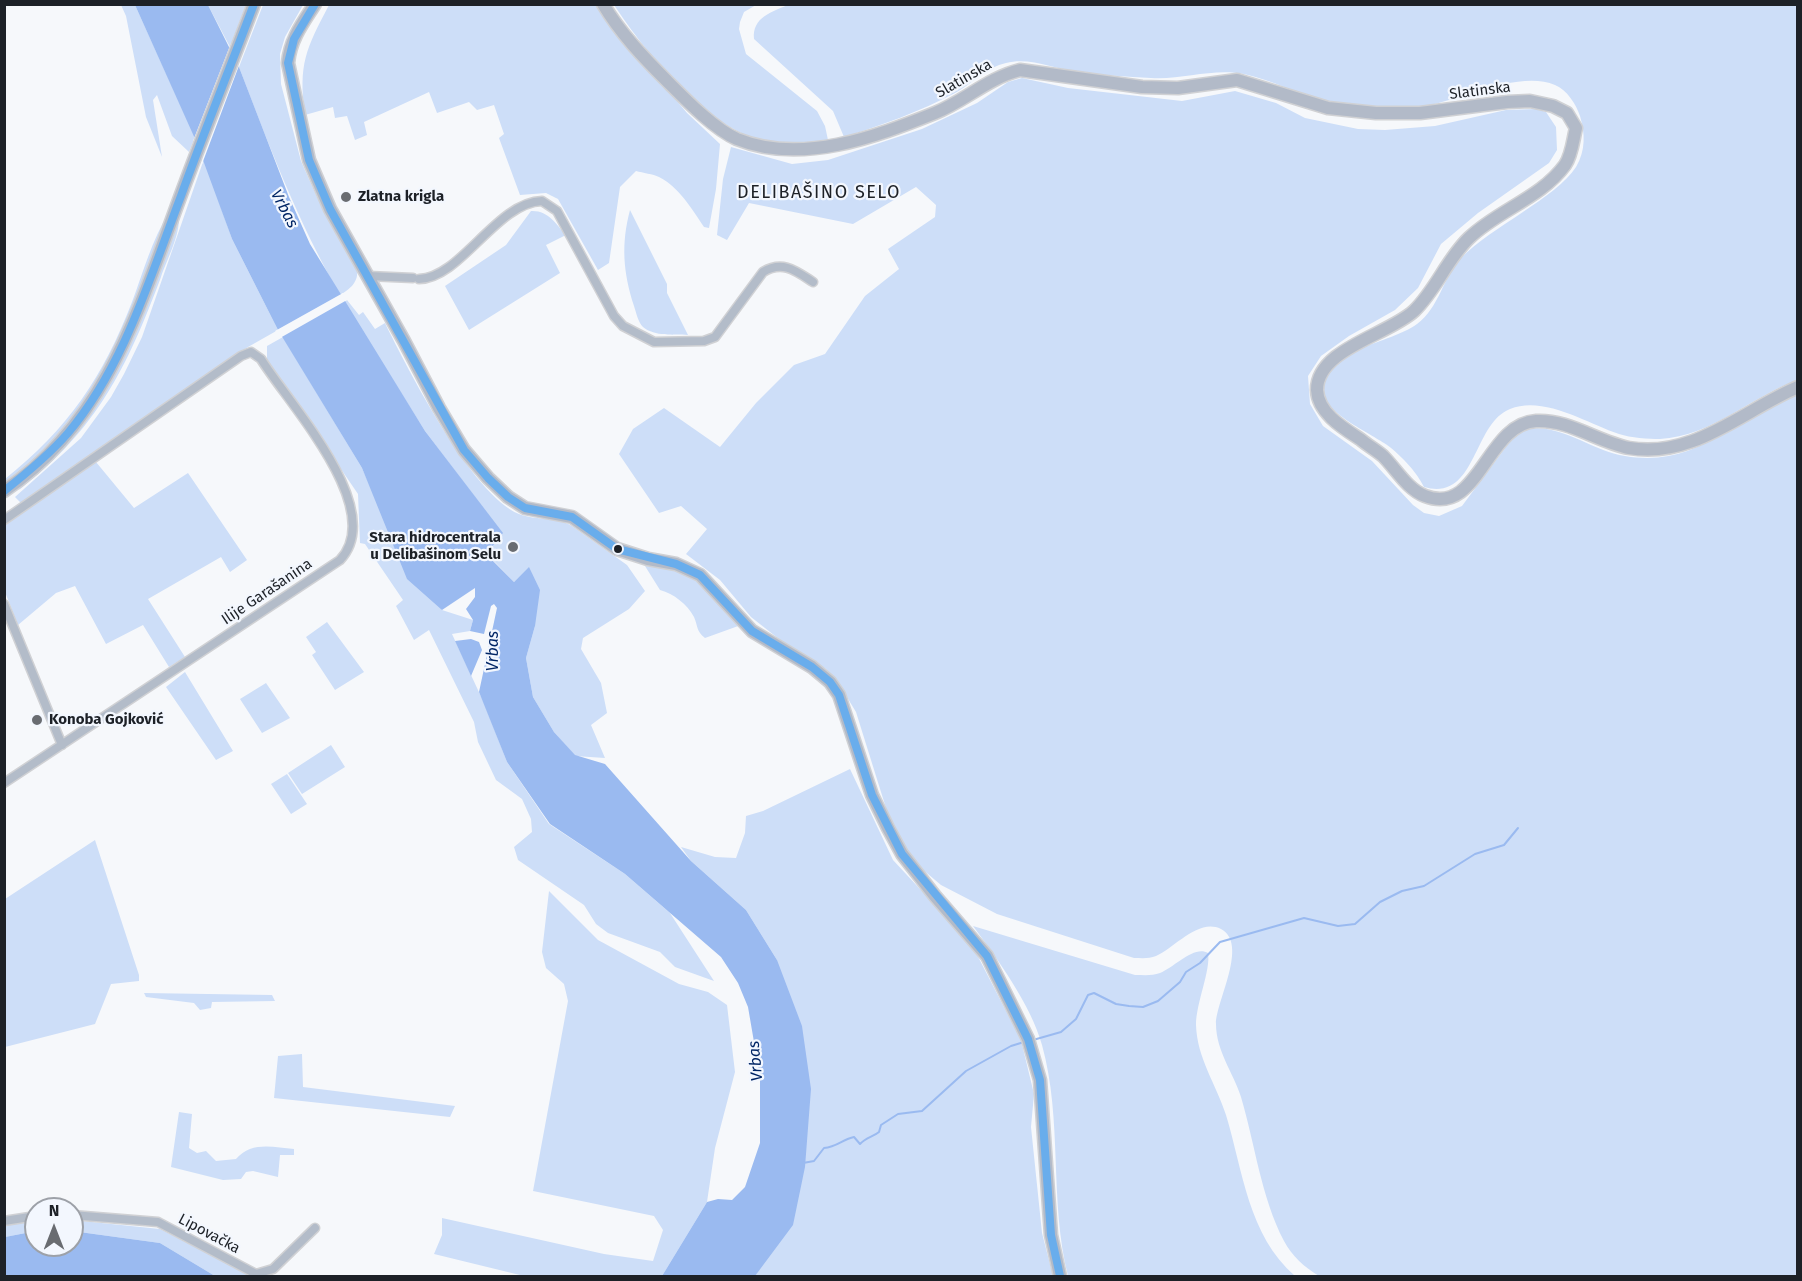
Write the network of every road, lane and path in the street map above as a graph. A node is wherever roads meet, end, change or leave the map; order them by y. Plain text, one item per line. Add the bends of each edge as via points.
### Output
1 (315, 4) edge
2 (603, 4) edge
3 (254, 5) edge
4 (368, 276) junction
5 (813, 282) dead end
6 (1797, 387) edge
7 (4, 490) edge
8 (4, 520) edge
9 (4, 604) edge
10 (62, 745) junction
11 (4, 783) edge
12 (84, 1216) edge
13 (24, 1218) edge
14 (4, 1221) edge
15 (315, 1228) dead end
16 (1060, 1276) edge

1 - 4 street via 289,49 290,81 317,182
2 - 6 street, Slatinska via 637,50 679,93 736,138 764,146 813,149 878,133 938,112 1005,73 1020,70 1142,87 1178,88 1237,81 1349,111 1420,113 1530,101 1567,113 1576,128 1566,164 1546,185 1470,237 1413,311 1336,358 1323,369 1318,380 1321,406 1330,416 1383,456 1424,496 1453,497 1466,489 1497,446 1523,423 1548,422 1629,448 1667,450 1711,435
3 - 7 street via 140,308 117,359 97,396 57,446 28,474
4 - 5 street via 426,279 453,262 523,204 542,201 557,211 614,316 629,330 654,342 704,341 715,337 764,272 773,266 791,268
4 - 16 street via 464,450 508,497 525,508 572,517 617,549 688,568 711,585 752,631 830,682 844,706 872,795 902,854 987,956 1029,1043 1040,1080 1051,1235
8 - 10 street, Ilije Garašanina via 248,352 259,357 333,464 349,501 353,526 350,546 340,560
9 - 10 street
10 - 11 street, Ilije Garašanina
12 - 15 street, Lipovačka via 158,1222 256,1274 273,1269
13 - 14 street

